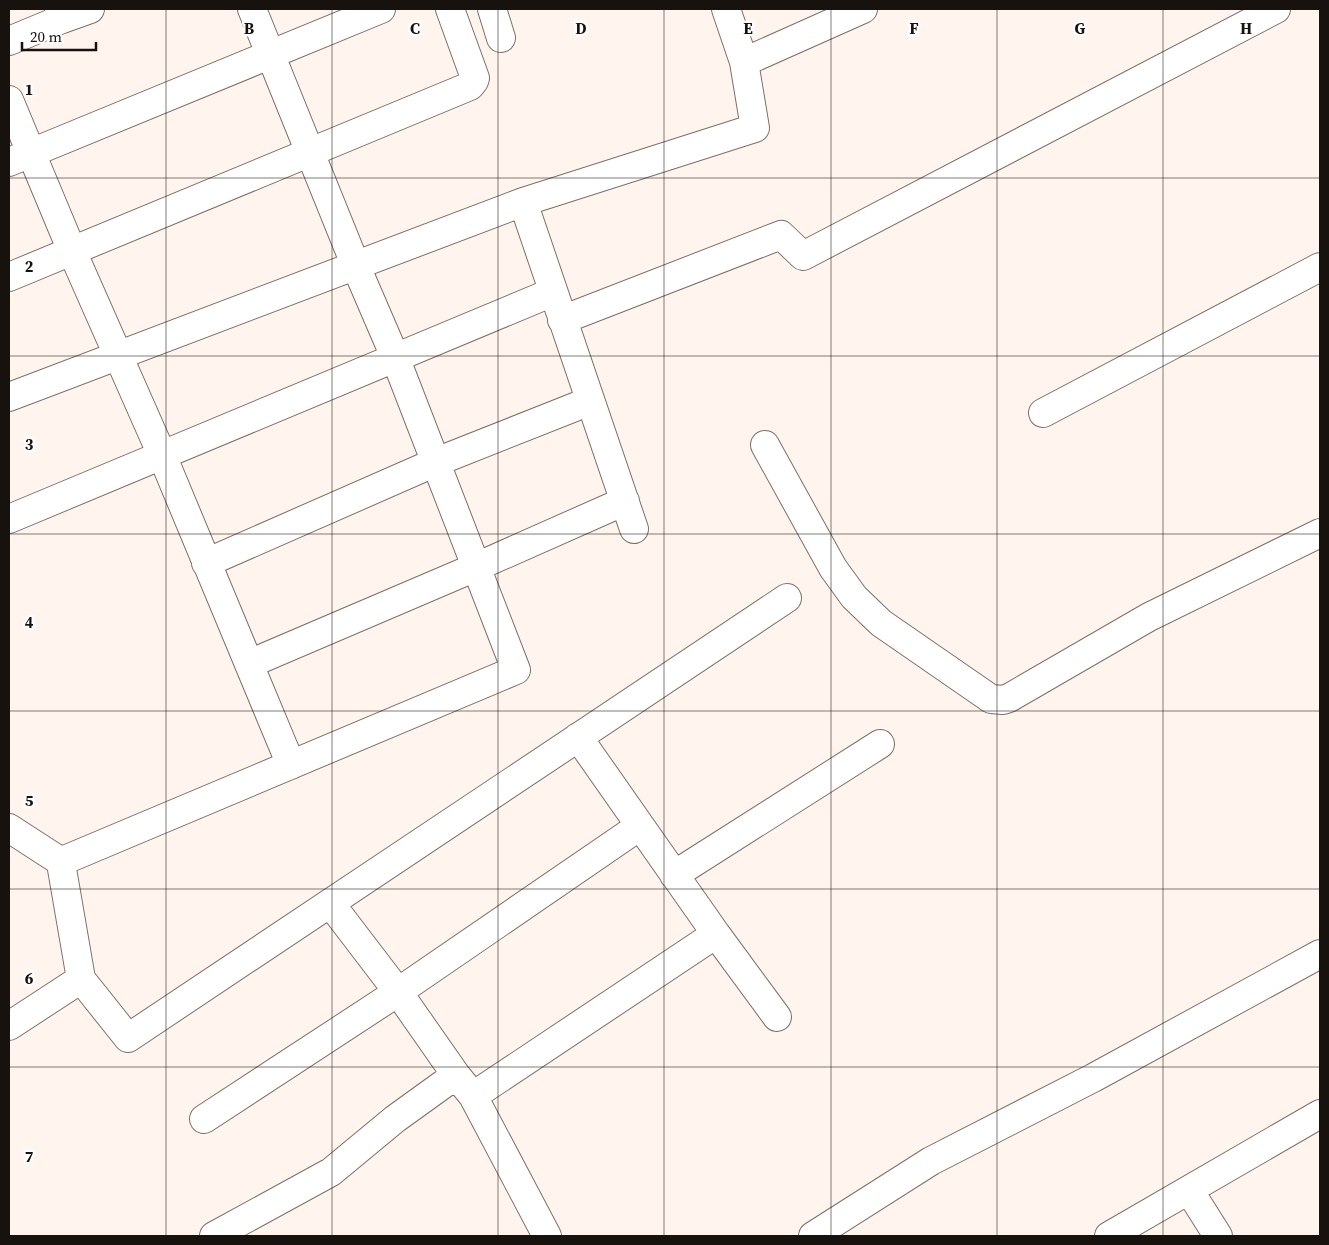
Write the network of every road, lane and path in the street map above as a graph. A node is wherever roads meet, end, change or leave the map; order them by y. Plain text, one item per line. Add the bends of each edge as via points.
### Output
1 (90, 9) edge
2 (252, 9) edge
3 (381, 9) edge
4 (450, 9) edge
5 (492, 9) edge
6 (726, 9) edge
7 (863, 9) edge
8 (1276, 9) edge
9 (61, 14) edge
10 (501, 38) dead end
11 (9, 41) edge
12 (271, 55) junction
13 (744, 62) junction
14 (9, 100) edge
15 (309, 152) junction
16 (20, 158) edge
17 (523, 202) junction
18 (72, 251) junction
19 (356, 264) junction
20 (1320, 267) edge
21 (9, 277) edge
22 (553, 292) junction
23 (562, 320) junction
24 (118, 356) junction
25 (395, 357) junction
26 (9, 397) edge
27 (590, 402) junction
28 (1044, 413) dead end
29 (766, 445) dead end
30 (162, 455) junction
31 (436, 462) junction
32 (625, 501) junction
33 (9, 519) edge
34 (634, 529) dead end
35 (1320, 532) edge
36 (206, 563) junction
37 (476, 567) junction
38 (787, 598) dead end
39 (249, 664) junction
40 (578, 738) junction
41 (880, 744) dead end
42 (291, 765) junction
43 (640, 826) junction
44 (9, 828) edge
45 (63, 863) junction
46 (674, 875) junction
47 (330, 903) junction
48 (716, 934) junction
49 (1320, 954) edge
50 (81, 979) junction
51 (398, 992) junction
52 (777, 1017) dead end
53 (9, 1025) edge
54 (456, 1075) junction
55 (474, 1096) junction
56 (1320, 1114) edge
57 (204, 1119) dead end
58 (1190, 1190) junction
59 (214, 1236) edge
60 (547, 1236) edge
61 (813, 1236) edge
62 (1109, 1236) edge
63 (1218, 1236) edge

1 - 9 street
2 - 12 street
3 - 12 street
4 - 15 street via 474,78 473,84
5 - 10 street
6 - 13 street
7 - 13 street
8 - 23 street via 803,256 781,235
9 - 11 street
12 - 15 street
12 - 16 street
13 - 17 street via 755,128
14 - 16 street
15 - 18 street
15 - 19 street
16 - 18 street
17 - 19 street
17 - 22 street
18 - 21 street
18 - 24 street
19 - 24 street
19 - 25 street
20 - 28 street
22 - 23 street
22 - 25 street
23 - 27 street
24 - 26 street
24 - 30 street
25 - 30 street
25 - 31 street
27 - 31 street
27 - 32 street
29 - 35 street via 834,568 854,597 881,623 997,700 1008,698 1149,617
30 - 33 street
30 - 36 street
31 - 36 street
31 - 37 street
32 - 34 street
32 - 37 street
36 - 39 street
37 - 39 street
37 - 42 street via 516,670
38 - 40 street
39 - 42 street
40 - 43 street
40 - 47 street
41 - 46 street
42 - 45 street
43 - 46 street
43 - 51 street
44 - 45 street
45 - 50 street
46 - 48 street
47 - 50 street via 128,1038
47 - 51 street
48 - 52 street
48 - 55 street
49 - 61 street via 1093,1078 931,1161
50 - 53 street
51 - 54 street
51 - 57 street
54 - 55 street
54 - 59 street via 405,1111 331,1172
55 - 60 street
56 - 58 street
58 - 62 street
58 - 63 street

